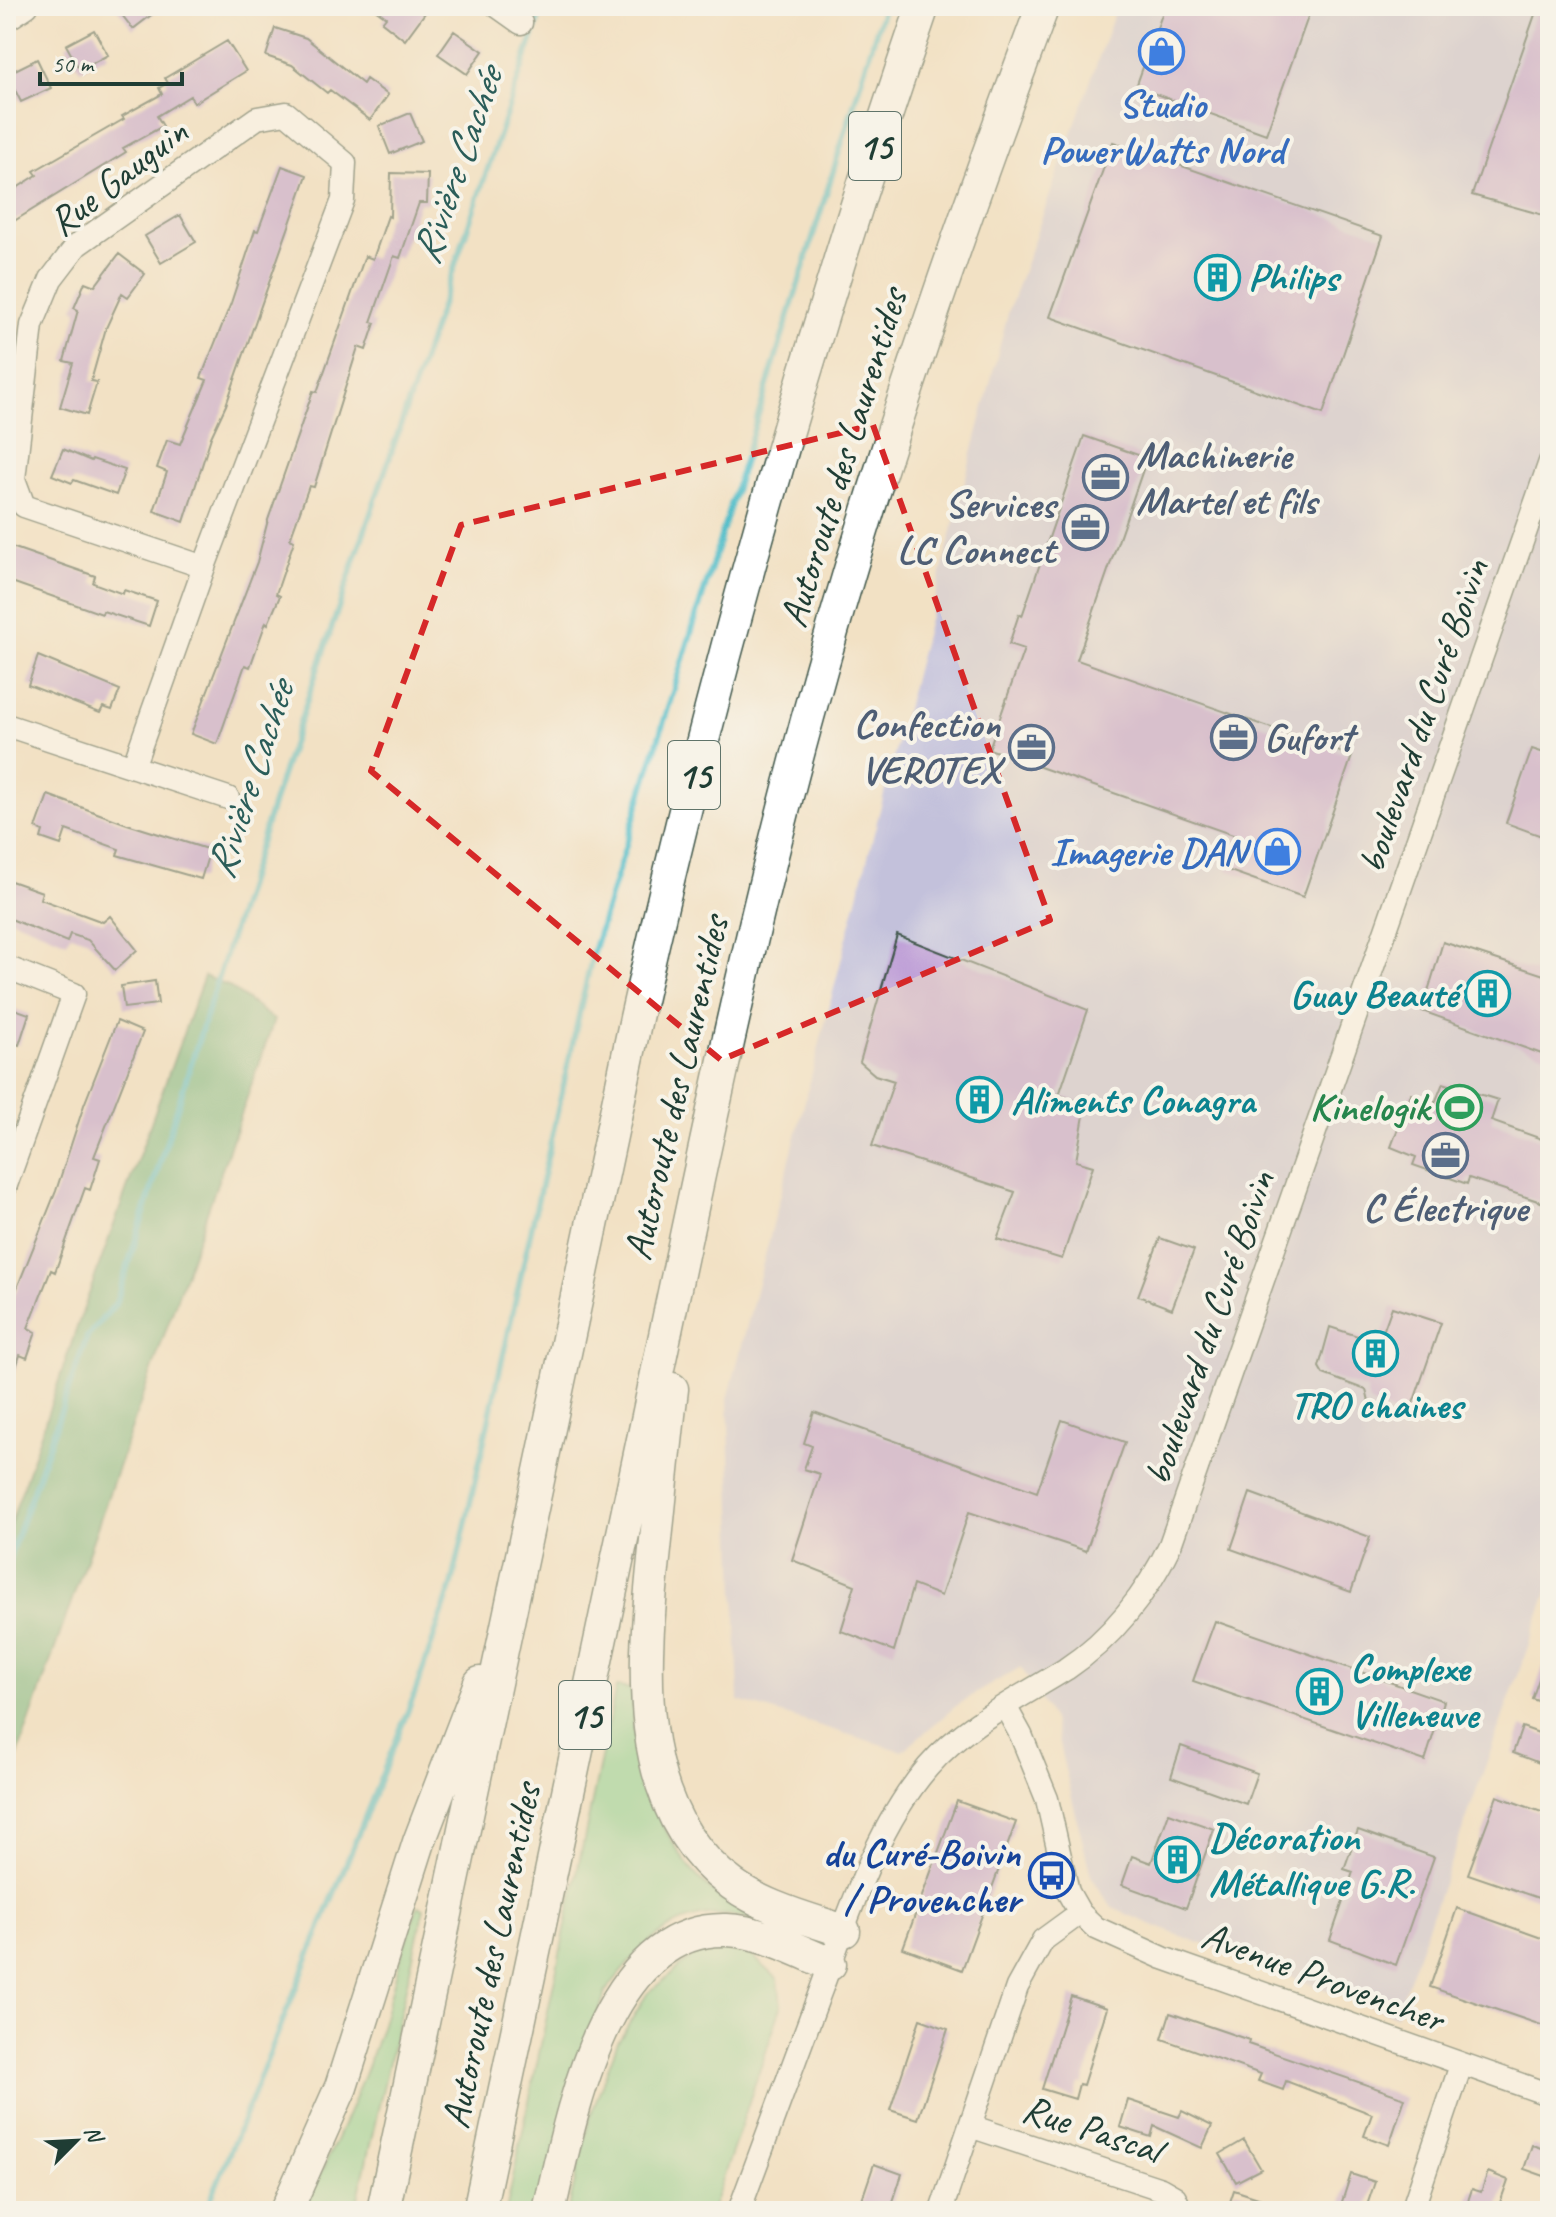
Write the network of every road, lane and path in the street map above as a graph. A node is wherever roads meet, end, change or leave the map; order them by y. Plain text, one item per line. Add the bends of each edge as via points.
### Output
1 (27, 6) edge
2 (497, 6) edge
3 (923, 6) edge
4 (1043, 6) edge
5 (6, 20) edge
6 (521, 23) dead end
7 (1550, 462) edge
8 (204, 567) junction
9 (6, 725) edge
10 (133, 767) junction
11 (228, 798) dead end
12 (6, 967) edge
13 (6, 1185) edge
14 (689, 1219) junction
15 (514, 1594) junction
16 (1005, 1706) junction
17 (1080, 1913) junction
18 (844, 1931) junction
19 (830, 1964) junction
20 (1461, 2065) junction
21 (1550, 2095) edge
22 (970, 2126) junction
23 (286, 2211) edge
24 (383, 2211) edge
25 (479, 2211) edge
26 (549, 2211) edge
27 (739, 2211) edge
28 (941, 2211) edge
29 (1181, 2211) edge
30 (1412, 2211) edge

1 - 5 street
2 - 6 street
3 - 15 highway, Autoroute des Laurentides / 15 via 799,387 714,693 643,989
4 - 14 highway, Autoroute des Laurentides / 15 via 925,330 852,562 768,873
7 - 16 street, boulevard du Curé Boivin via 1170,1545 1147,1587 1106,1635 1068,1667
8 - 8 street, Rue Gauguin via 343,200 345,163 286,113 257,118 77,245 51,279 32,325 14,479 24,506
8 - 10 street, Rue Gauguin
9 - 10 street
10 - 11 street
12 - 13 street via 74,994
14 - 18 highway via 648,1623 647,1687 655,1757 681,1824 718,1872 766,1904
14 - 25 highway, Autoroute des Laurentides / 15
15 - 23 highway via 419,1842 332,2112
15 - 24 highway, Autoroute des Laurentides / 15
16 - 17 street via 1047,1799 1068,1892
16 - 18 street, boulevard du Curé Boivin via 955,1740 920,1776 883,1837
17 - 20 street, Avenue Provencher via 1096,1928 1149,1953
17 - 22 street via 1043,1940 1026,1969
18 - 19 street, boulevard du Curé Boivin
19 - 26 highway via 729,1930 684,1937 656,1955 622,1995 597,2042
19 - 27 street, boulevard du Curé Boivin
20 - 21 street, Avenue Provencher
20 - 30 street
22 - 28 street
22 - 29 street, Rue Pascal via 1161,2189 1175,2197

